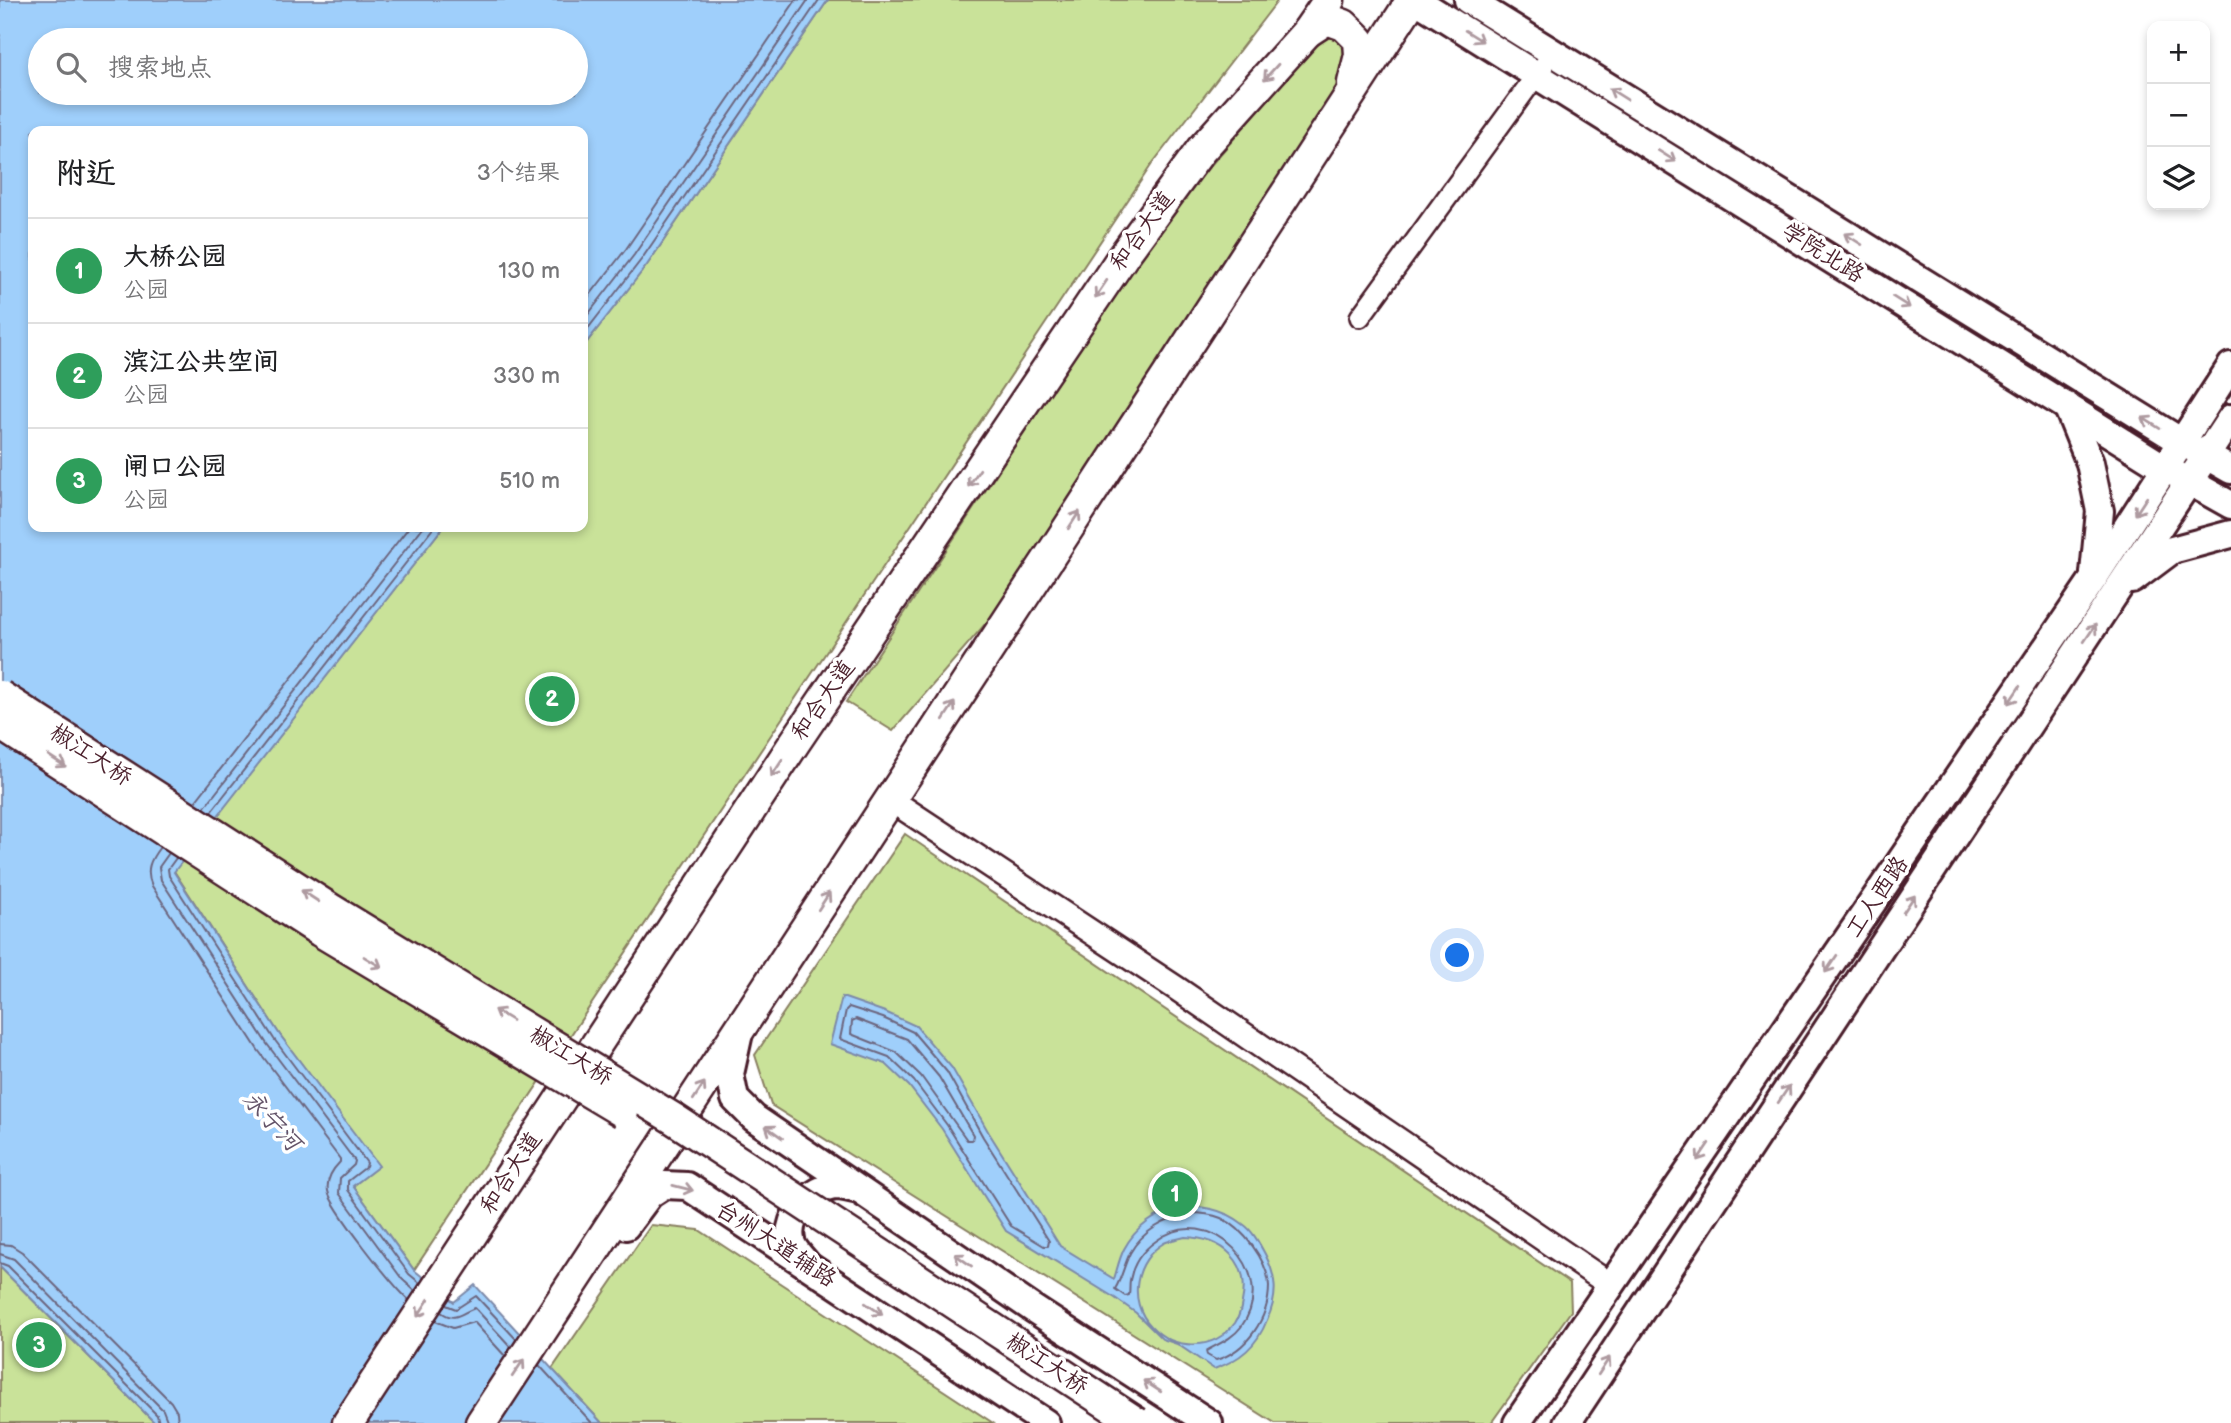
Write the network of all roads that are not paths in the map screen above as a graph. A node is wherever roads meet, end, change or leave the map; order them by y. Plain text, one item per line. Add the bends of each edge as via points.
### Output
1 (1329, 0) edge
2 (1414, 0) edge
3 (1468, 0) edge
4 (1307, 32) junction
5 (1544, 64) junction
6 (1349, 97) junction
7 (1360, 317) dead end
8 (2231, 366) edge
9 (2067, 406) junction
10 (2231, 418) edge
11 (2182, 442) junction
12 (2206, 456) junction
13 (2165, 468) junction
14 (2231, 470) edge
15 (2190, 481) junction
16 (2231, 505) edge
17 (2231, 534) edge
18 (2094, 578) junction
19 (2117, 592) junction
20 (0, 696) edge
21 (0, 724) edge
22 (891, 800) junction
23 (741, 1028) junction
24 (861, 1190) junction
25 (806, 1264) junction
26 (1612, 1286) junction
27 (548, 1323) junction
28 (348, 1423) edge
29 (481, 1423) edge
30 (1046, 1423) edge
31 (1101, 1423) edge
32 (1138, 1423) edge
33 (1209, 1423) edge
34 (1517, 1423) edge
35 (1567, 1423) edge

1 - 4 main road, 和合大道
2 -> 5 main road, 学院北路
2 - 6 main road
3 - 5 main road, 学院北路
4 - 6 main road via 1327,19 1344,25 1359,40 1360,55
4 -> 28 main road, 和合大道 via 1201,150 1124,255 795,741
5 - 7 street
5 -> 9 main road, 学院北路
11 -> 5 main road, 学院北路
22 -> 6 main road
8 - 11 main road, 工人西路
9 - 13 main road, 学院北路
9 - 18 main road via 2090,463 2100,511
10 - 12 main road, 工人西路
11 - 12 main road, 学院北路
11 - 13 main road, 工人西路
12 - 14 main road, 学院北路
12 - 15 main road, 工人西路
13 - 15 main road, 学院北路
13 -> 18 main road, 工人西路
15 - 16 main road, 学院北路
15 - 19 main road, 工人西路
17 - 19 main road via 2172,550
18 -> 26 main road, 工人西路
35 -> 19 main road, 工人西路
32 -> 20 main road, 椒江大桥, bridge via 674,1119 332,910
21 -> 31 main road, 椒江大桥, bridge via 320,931 663,1136
23 -> 22 main road
22 - 26 street
24 -> 23 main road via 754,1118 736,1099 730,1074
27 -> 23 main road
24 - 25 main road via 835,1186 819,1191 798,1209 790,1228 791,1243
33 -> 24 main road
27 -> 25 main road, 台州大道辅路 via 598,1270 650,1194 664,1185 687,1186
25 -> 30 main road, 台州大道辅路
26 - 34 main road, 工人西路
29 -> 27 main road

